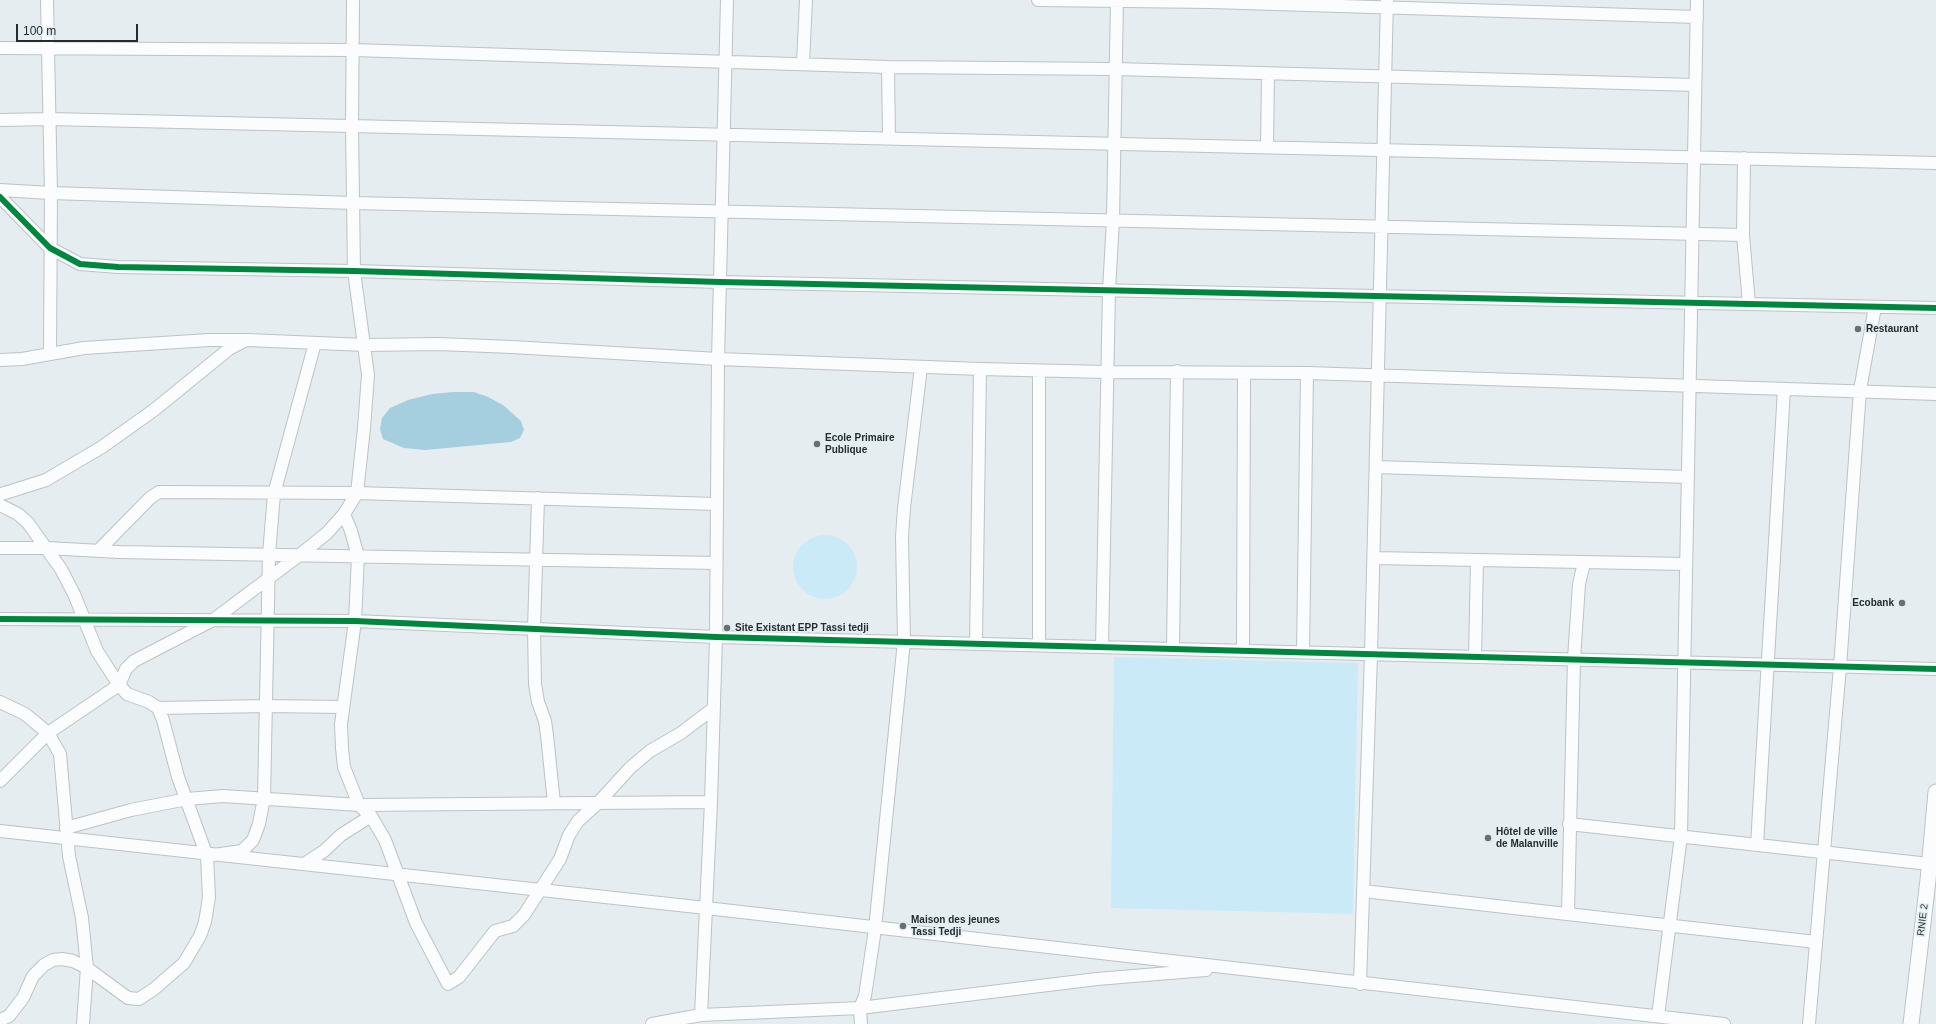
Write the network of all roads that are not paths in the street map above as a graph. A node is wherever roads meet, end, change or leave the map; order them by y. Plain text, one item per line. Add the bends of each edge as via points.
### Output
1 (47, 0) edge
2 (353, 0) edge
3 (727, 0) edge
4 (806, 0) edge
5 (1038, 0) edge
6 (1697, 0) edge
7 (1117, 1) edge
8 (1387, 4) edge
9 (1697, 16) junction
10 (0, 48) edge
11 (48, 50) junction
12 (352, 50) junction
13 (726, 62) junction
14 (803, 63) junction
15 (888, 67) junction
16 (1115, 69) junction
17 (1268, 74) junction
18 (1385, 77) junction
19 (1695, 85) junction
20 (50, 119) junction
21 (0, 120) edge
22 (352, 126) junction
23 (724, 134) junction
24 (889, 138) junction
25 (1114, 144) junction
26 (1267, 147) junction
27 (1383, 150) junction
28 (1694, 157) junction
29 (1744, 158) junction
30 (1936, 163) edge
31 (0, 190) edge
32 (51, 193) junction
33 (0, 197) edge
34 (354, 203) junction
35 (722, 211) junction
36 (1112, 220) junction
37 (1383, 227) junction
38 (1693, 233) junction
39 (1743, 235) junction
40 (50, 248) junction
41 (354, 271) junction
42 (720, 282) junction
43 (1109, 290) junction
44 (1380, 295) junction
45 (1691, 303) junction
46 (1749, 304) junction
47 (1875, 307) junction
48 (1936, 308) edge
49 (247, 340) junction
50 (315, 343) junction
51 (365, 345) junction
52 (50, 353) junction
53 (718, 358) junction
54 (0, 360) edge
55 (921, 367) junction
56 (980, 369) junction
57 (1039, 371) junction
58 (1176, 371) junction
59 (1107, 372) junction
60 (1244, 373) junction
61 (1307, 373) junction
62 (1378, 375) junction
63 (1689, 387) junction
64 (1784, 389) junction
65 (1860, 390) junction
66 (1936, 394) edge
67 (1376, 467) junction
68 (1688, 477) junction
69 (357, 493) junction
70 (0, 494) edge
71 (274, 494) junction
72 (538, 498) junction
73 (716, 504) junction
74 (0, 505) edge
75 (344, 514) junction
76 (0, 548) edge
77 (47, 548) junction
78 (98, 551) junction
79 (269, 554) junction
80 (301, 554) junction
81 (358, 556) junction
82 (1374, 558) junction
83 (536, 559) junction
84 (1477, 561) junction
85 (716, 563) junction
86 (1584, 563) junction
87 (1686, 564) junction
88 (269, 580) junction
89 (0, 619) edge
90 (84, 619) junction
91 (213, 620) junction
92 (267, 620) junction
93 (355, 621) junction
94 (534, 629) junction
95 (716, 637) junction
96 (904, 641) junction
97 (976, 643) junction
98 (1039, 644) junction
99 (1102, 646) junction
100 (1173, 648) junction
101 (1243, 650) junction
102 (1303, 652) junction
103 (1371, 654) junction
104 (1475, 657) junction
105 (1574, 659) junction
106 (1684, 661) junction
107 (1767, 664) junction
108 (1840, 667) junction
109 (1936, 669) edge
110 (119, 685) junction
111 (0, 702) edge
112 (266, 706) junction
113 (343, 707) junction
114 (158, 708) junction
115 (714, 708) junction
116 (48, 733) junction
117 (0, 781) edge
118 (1936, 792) edge
119 (264, 798) junction
120 (187, 799) junction
121 (711, 802) junction
122 (554, 803) junction
123 (598, 803) junction
124 (359, 805) junction
125 (371, 816) junction
126 (1569, 824) junction
127 (0, 831) edge
128 (67, 833) junction
129 (1934, 833) edge
130 (1681, 836) junction
131 (1757, 845) junction
132 (1824, 852) junction
133 (210, 854) junction
134 (304, 864) junction
135 (1929, 864) junction
136 (397, 874) junction
137 (540, 890) junction
138 (1363, 891) junction
139 (706, 908) junction
140 (1568, 914) junction
141 (1669, 926) junction
142 (875, 929) junction
143 (1816, 942) junction
144 (87, 968) junction
145 (1235, 968) junction
146 (1360, 984) junction
147 (860, 1008) junction
148 (701, 1015) junction
149 (1658, 1016) junction
150 (0, 1020) edge
151 (83, 1024) edge
152 (652, 1024) edge
153 (861, 1024) edge
154 (1724, 1024) edge
155 (1809, 1024) edge
156 (1911, 1024) edge

1 - 11 street
2 - 12 street
3 - 13 street
4 - 14 street
5 - 7 street
6 - 9 street
7 - 8 street
7 - 16 street
8 - 9 street
8 - 18 street
9 - 19 street
10 - 11 street
11 - 12 street
11 - 20 street
12 - 13 street
12 - 22 street
13 - 14 street
13 - 23 street
14 - 15 street
15 - 16 street
15 - 24 street
16 - 17 street
16 - 25 street
17 - 18 street
17 - 26 street
18 - 19 street
18 - 27 street
19 - 28 street
20 - 21 street
20 - 22 street
20 - 32 street
22 - 23 street
22 - 34 street
23 - 24 street
23 - 35 street
24 - 25 street
25 - 26 street
25 - 36 street
26 - 27 street
27 - 28 street
27 - 37 street
28 - 29 street
28 - 38 street
29 - 30 street
29 - 39 street
31 - 32 street
32 - 34 street
32 - 40 street
33 - 40 street
34 - 35 street
34 - 41 street
35 - 36 street
35 - 42 street
36 - 37 street
36 - 43 street
37 - 38 street
37 - 44 street
38 - 39 street
38 - 45 street
39 - 46 street
40 - 41 street via 80,264
40 - 52 street
41 - 42 street
41 - 51 street
42 - 43 street
42 - 53 street
43 - 44 street
43 - 59 street
44 - 45 street
44 - 62 street
45 - 46 street
45 - 63 street
46 - 47 street
47 - 48 street
47 - 65 street
49 - 50 street
49 - 52 street via 84,348
49 - 70 street via 229,349 154,410 102,447 46,480
50 - 51 street
50 - 71 street
51 - 53 street via 505,346
51 - 69 street via 368,376
52 - 54 street via 22,359
53 - 55 street
53 - 73 street
55 - 56 street
55 - 96 street via 902,537
56 - 57 street
56 - 97 street
57 - 59 street
57 - 98 street
58 - 59 street
58 - 60 street
58 - 100 street
59 - 99 street
60 - 61 street
60 - 101 street
61 - 62 street
61 - 102 street
62 - 63 street
62 - 67 street
63 - 64 street
63 - 68 street
64 - 65 street
64 - 107 street
65 - 66 street
65 - 108 street
67 - 68 street
67 - 82 street
68 - 87 street
69 - 71 street
69 - 72 street
69 - 75 street
71 - 78 street via 159,492
71 - 79 street
72 - 73 street
72 - 83 street
73 - 85 street
74 - 77 street via 18,514 28,523
75 - 80 street via 327,533
75 - 81 street via 352,531
76 - 77 street
77 - 78 street
77 - 90 street via 71,588
78 - 79 street
79 - 80 street
79 - 88 street
80 - 81 street
80 - 88 street
81 - 83 street
81 - 93 street
82 - 84 street
82 - 103 street
83 - 85 street
83 - 94 street
84 - 86 street
84 - 104 street
85 - 95 street
86 - 87 street
86 - 105 street
87 - 106 street
88 - 91 street
88 - 92 street
89 - 90 street
90 - 91 street
90 - 110 street via 97,651
91 - 92 street
91 - 110 street via 134,661 126,668
92 - 93 street
92 - 112 street
93 - 94 street
93 - 113 street
94 - 95 street
94 - 122 street via 538,702 545,721
95 - 96 street
95 - 115 street
96 - 97 street
96 - 142 street
97 - 98 street
98 - 99 street
99 - 100 street
100 - 101 street
101 - 102 street
102 - 103 street
103 - 104 street
103 - 138 street
104 - 105 street
105 - 106 street
105 - 126 street
106 - 107 street
106 - 130 street
107 - 108 street
107 - 131 street
108 - 109 street
108 - 132 street
110 - 114 street via 126,694
110 - 116 street
111 - 116 street via 26,714
112 - 113 street
112 - 114 street
112 - 119 street
113 - 124 street via 344,767
114 - 120 street via 164,720 172,761
115 - 121 street
115 - 123 street via 681,733 650,751 630,768
116 - 117 street
116 - 128 street via 60,754
118 - 129 main road, RNIE 2 / RNIE 2
119 - 120 street via 223,796
119 - 124 street
119 - 133 street via 253,840 242,851
120 - 128 street via 131,810
120 - 133 street
121 - 123 street
121 - 139 street
122 - 123 street
122 - 124 street
123 - 137 street via 578,821 569,835 560,859
124 - 125 street
125 - 134 street via 341,835 324,851
125 - 136 street via 385,840
126 - 130 street
126 - 140 street
127 - 128 street
128 - 133 street
128 - 144 street via 69,856 82,918
129 - 135 main road, RNIE 2 / RNIE 2
130 - 131 street
130 - 141 street
131 - 132 street
132 - 135 street
132 - 143 street
133 - 134 street
133 - 144 street via 206,922 184,963 170,976 146,995 133,1000 122,995
134 - 136 street
135 - 156 main road, RNIE 2 / RNIE 2
136 - 137 street
136 - 137 street via 416,923 448,984 459,977 495,931 518,923
137 - 139 street
138 - 140 street
138 - 146 street
139 - 142 street
139 - 148 street
140 - 141 street
141 - 143 street
141 - 149 street
142 - 145 street
142 - 147 street via 866,996
143 - 155 street
144 - 150 street via 62,959 44,965 33,976 23,998 9,1016
144 - 151 street
145 - 146 street
145 - 147 street via 1097,979
146 - 149 street
147 - 148 street
147 - 153 street
148 - 152 street
149 - 154 street

